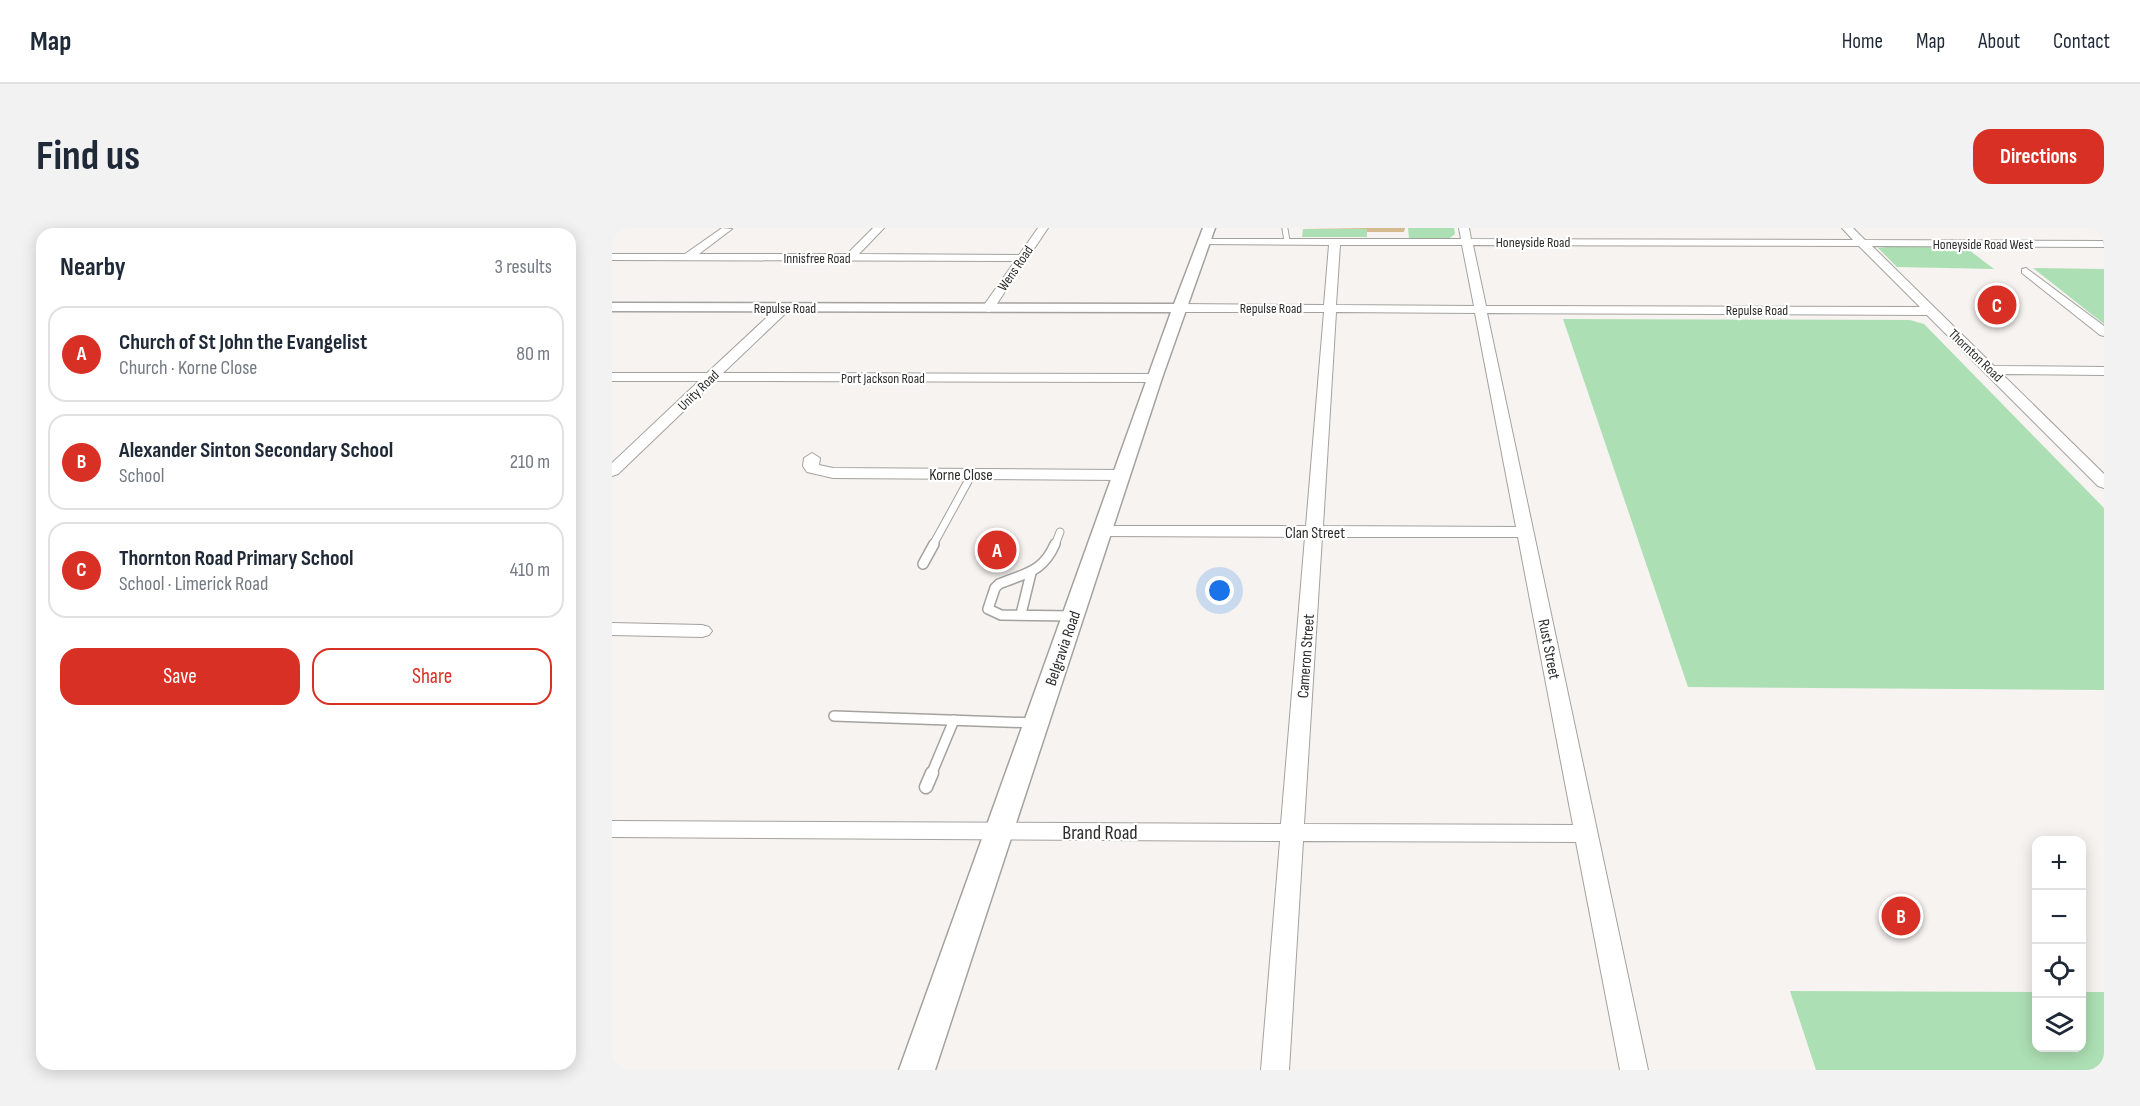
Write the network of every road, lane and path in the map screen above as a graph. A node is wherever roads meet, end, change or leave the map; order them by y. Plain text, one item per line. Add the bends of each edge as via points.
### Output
1 (879, 228) edge
2 (1043, 228) edge
3 (1847, 228) edge
4 (727, 229) edge
5 (1285, 229) edge
6 (1206, 234) edge
7 (1465, 235) edge
8 (1287, 242) junction
9 (1335, 242) junction
10 (1862, 244) junction
11 (2104, 244) edge
12 (612, 257) edge
13 (688, 257) junction
14 (849, 258) junction
15 (1022, 258) junction
16 (2026, 271) dead end
17 (612, 308) edge
18 (784, 308) junction
19 (988, 308) junction
20 (1178, 308) junction
21 (1330, 308) junction
22 (1481, 309) junction
23 (1931, 311) junction
24 (2104, 332) edge
25 (1991, 370) junction
26 (2104, 371) edge
27 (612, 376) edge
28 (711, 377) junction
29 (1154, 378) junction
30 (612, 454) edge
31 (630, 454) junction
32 (812, 458) dead end
33 (612, 471) edge
34 (972, 474) junction
35 (1121, 475) junction
36 (2104, 483) edge
37 (1102, 531) junction
38 (1060, 532) dead end
39 (1314, 532) junction
40 (1527, 532) junction
41 (923, 564) dead end
42 (1031, 573) junction
43 (1021, 615) junction
44 (1073, 616) junction
45 (612, 629) edge
46 (702, 631) dead end
47 (834, 716) dead end
48 (954, 720) junction
49 (1036, 723) junction
50 (926, 787) dead end
51 (612, 829) edge
52 (998, 831) junction
53 (1292, 832) junction
54 (1587, 834) junction
55 (917, 1070) edge
56 (1275, 1070) edge
57 (1634, 1070) edge

1 - 14 street
2 - 15 street, Wens Road
3 - 10 street, Thornton Road
4 - 13 street
5 - 8 lane
6 - 8 street, Honeyside Road
6 - 20 street, Belgravia Road
7 - 9 street, Honeyside Road
7 - 10 street, Honeyside Road
7 - 22 street, Rust Street
8 - 9 street, Honeyside Road
9 - 21 street, Cameron Street
10 - 11 street, Honeyside Road West
10 - 23 street, Thornton Road
12 - 13 street, Innisfree Road
13 - 14 street, Innisfree Road
14 - 15 street, Innisfree Road
15 - 19 street, Wens Road
16 - 24 street
17 - 18 street, Repulse Road
18 - 19 street, Repulse Road
18 - 28 street, Unity Road
19 - 20 street, Repulse Road
20 - 21 street, Repulse Road
20 - 29 street, Belgravia Road
21 - 22 street, Repulse Road
21 - 39 street, Cameron Street
22 - 23 street, Repulse Road
22 - 40 street, Rust Street
23 - 25 street, Thornton Road
25 - 26 street
25 - 36 street, Thornton Road
27 - 28 street, Port Jackson Road
28 - 29 street, Port Jackson Road
28 - 31 street, Unity Road
29 - 35 street, Belgravia Road
30 - 31 street
31 - 33 street, Unity Road
32 - 34 street, Korne Close via 813,469 826,472
34 - 35 street, Korne Close
34 - 41 lane
35 - 37 street, Belgravia Road
37 - 39 street, Clan Street
37 - 44 street, Belgravia Road
38 - 42 lane via 1051,557
39 - 40 street, Clan Street
39 - 53 street, Cameron Street
40 - 54 street, Rust Street
42 - 43 lane
42 - 43 lane via 999,584 988,606 995,614
43 - 44 lane
44 - 49 street, Belgravia Road
45 - 46 street
47 - 48 lane
48 - 49 lane
48 - 50 lane
49 - 52 street, Belgravia Road
51 - 52 street, Brand Road
52 - 53 street, Brand Road
52 - 55 street, Belgravia Road
53 - 54 street, Brand Road
53 - 56 street, Cameron Street
54 - 57 street, Rust Street

